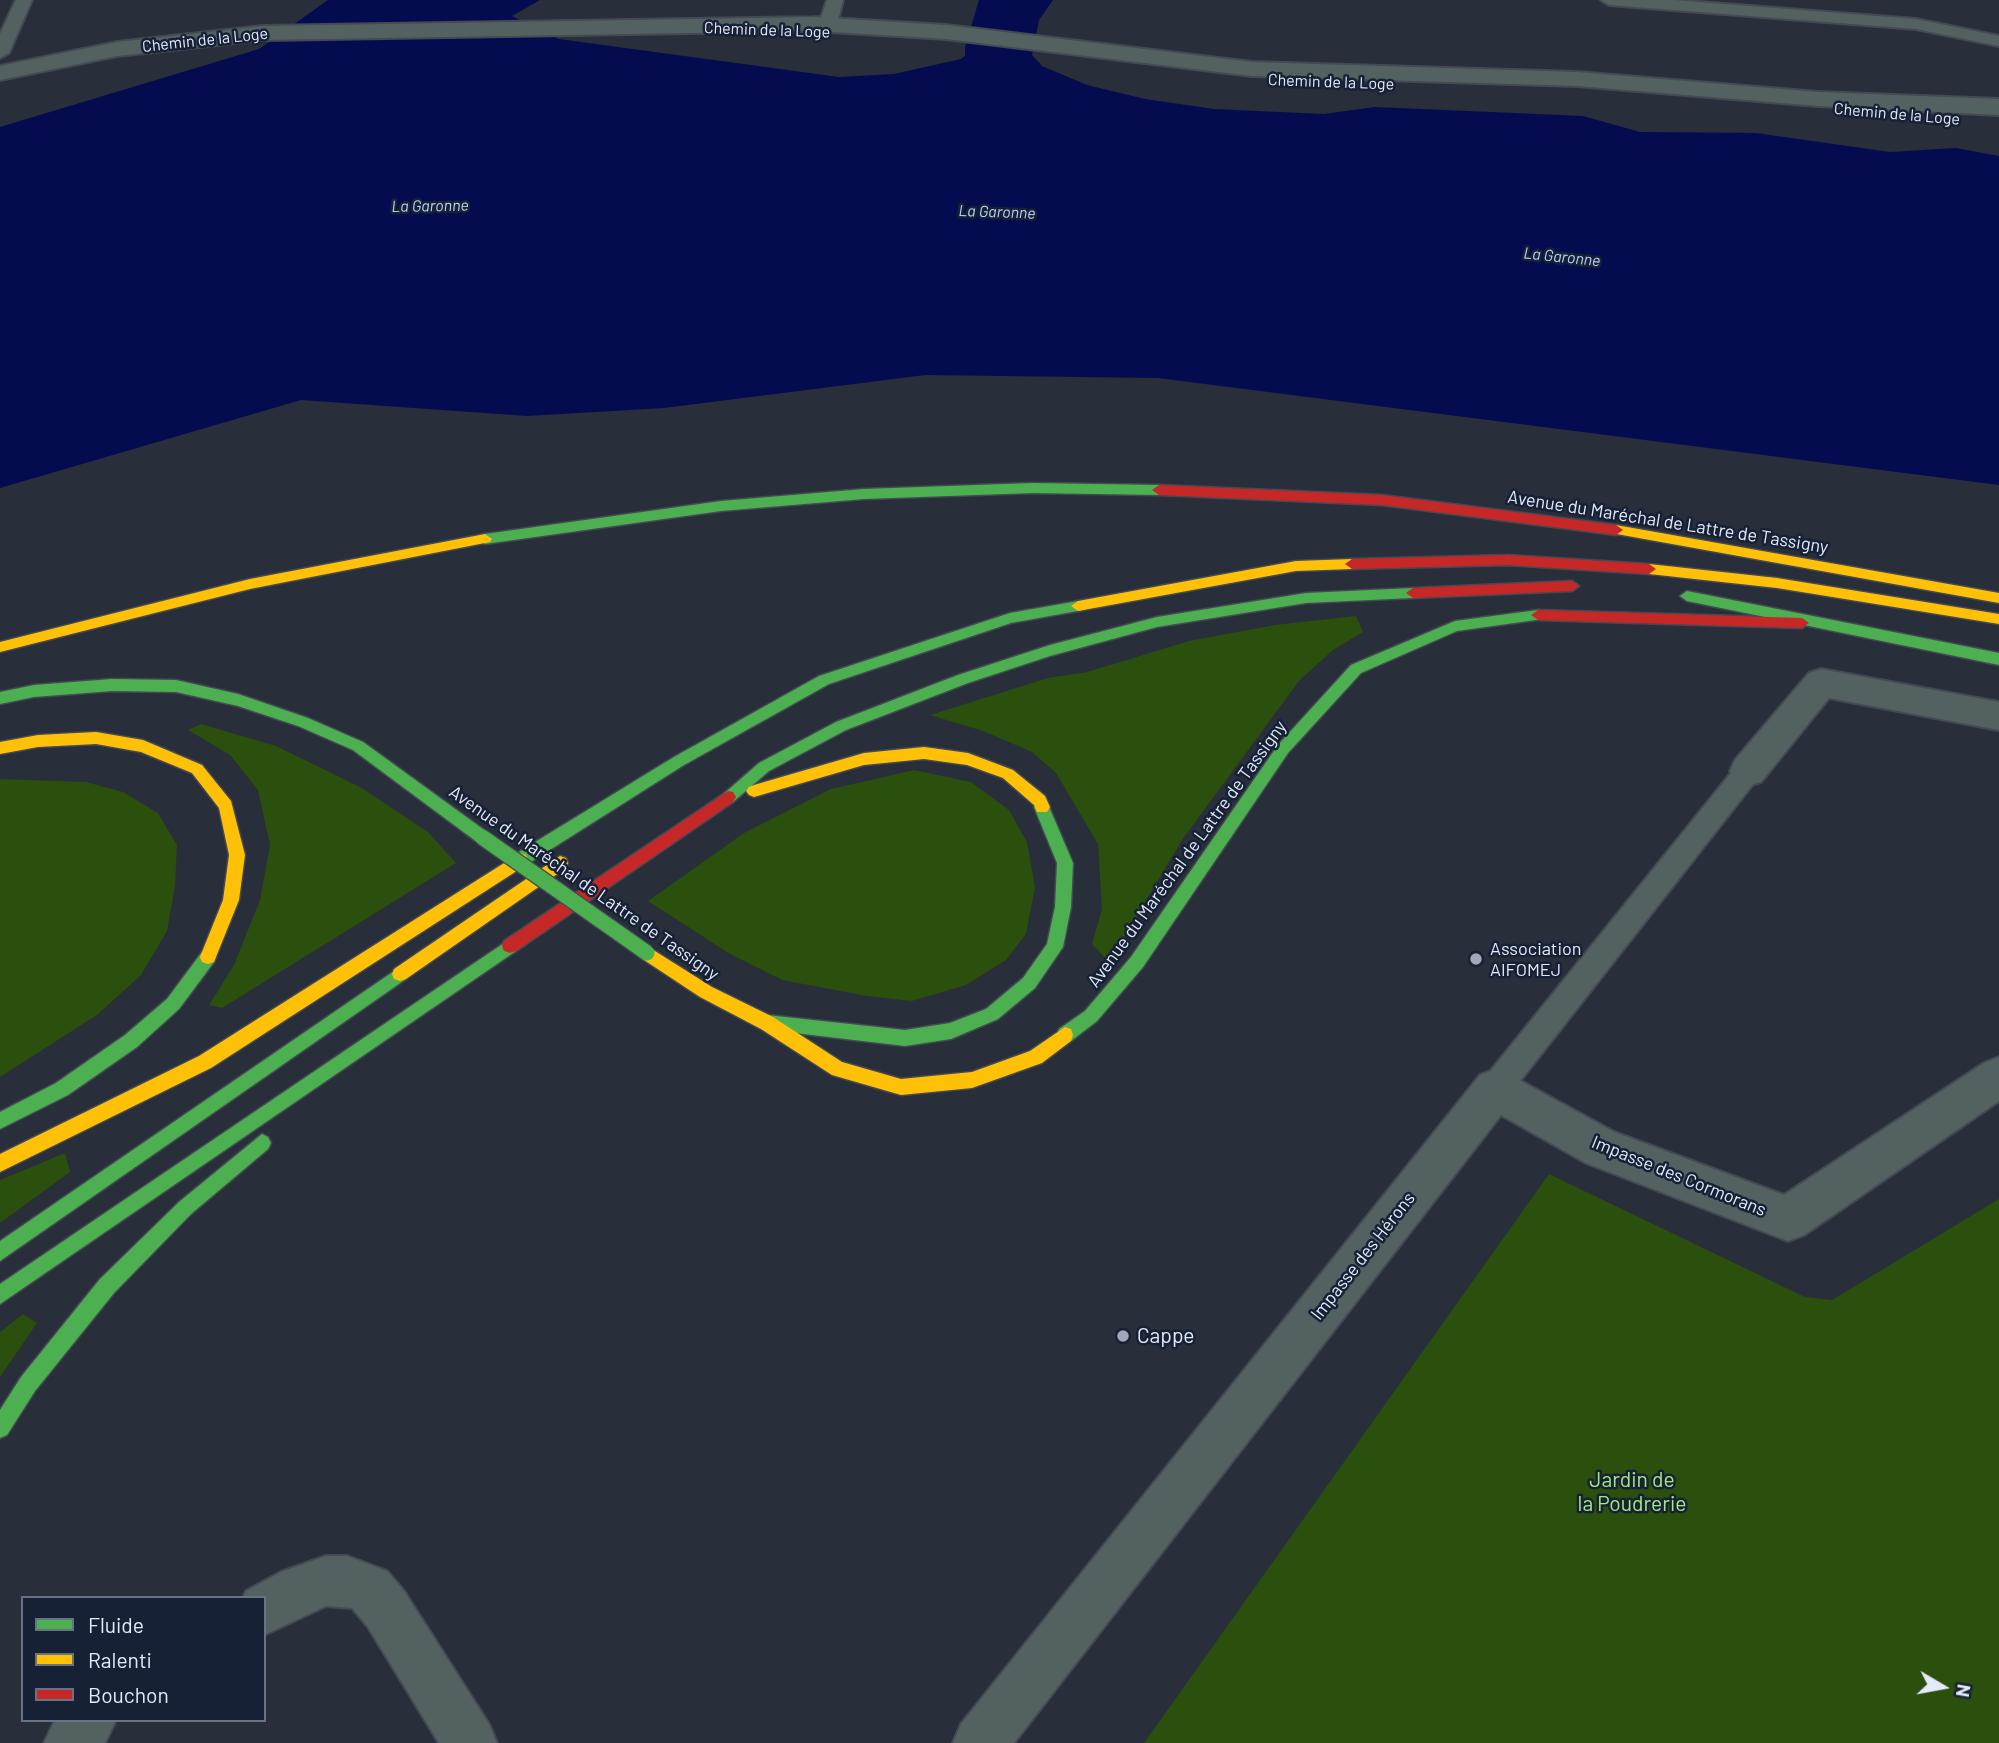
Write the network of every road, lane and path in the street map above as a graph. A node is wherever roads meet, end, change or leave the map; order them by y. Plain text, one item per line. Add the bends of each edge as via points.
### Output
1 (6, 0) edge
2 (32, 0) edge
3 (835, 0) edge
4 (1609, 0) edge
5 (20, 8) edge
6 (828, 24) junction
7 (665, 26) junction
8 (944, 36) junction
9 (1999, 41) edge
10 (1077, 51) junction
11 (0, 53) edge
12 (0, 73) edge
13 (1999, 107) edge
14 (1999, 122) edge
15 (1586, 586) dead end
16 (1670, 593) dead end
17 (1999, 598) edge
18 (1999, 620) edge
19 (1833, 625) junction
20 (0, 647) edge
21 (1999, 659) edge
22 (824, 680) junction
23 (0, 698) edge
24 (1999, 716) edge
25 (0, 748) edge
26 (1748, 771) joint
27 (666, 789) dead end
28 (731, 795) junction
29 (576, 852) dead end
30 (767, 1023) junction
31 (1999, 1077) edge
32 (305, 1089) junction
33 (1496, 1089) junction
34 (0, 1121) edge
35 (0, 1163) edge
36 (0, 1251) edge
37 (0, 1295) edge
38 (0, 1428) edge
39 (266, 1608) edge
40 (87, 1722) edge
41 (71, 1743) edge
42 (470, 1743) edge
43 (980, 1743) edge

1 - 5 lane via 4,5
2 - 5 lane
3 - 6 lane
4 - 9 lane via 1916,24
5 - 11 lane
6 - 7 street, Chemin de la Loge
6 - 8 street, Chemin de la Loge
7 - 8 street, Chemin de la Loge
7 - 12 street, Chemin de la Loge via 263,33 117,49
8 - 10 street, Chemin de la Loge
10 - 13 street, Chemin de la Loge via 1252,69 1577,79 1818,99
10 - 14 street, Chemin de la Loge via 1256,80 1550,88
15 - 28 main road via 1306,598 1157,622 1050,651 841,726 764,767
16 - 19 main road
17 - 20 main road, Avenue du Maréchal de Lattre de Tassigny via 1591,526 1382,500 1033,488 864,494 576,524 250,584
18 - 22 main road via 1777,583 1635,567 1508,560 1296,566 1010,618
19 - 21 main road, Avenue du Maréchal de Lattre de Tassigny
19 - 30 main road, Avenue du Maréchal de Lattre de Tassigny via 1544,614 1455,626 1356,669 1283,749 1137,962 1091,1016 1036,1057 972,1080 901,1087 838,1069
22 - 27 main road
22 - 35 main road via 679,761 205,1062
23 - 30 main road, Avenue du Maréchal de Lattre de Tassigny, bridge via 112,685 176,686 303,722 358,746 647,953 706,992
24 - 26 street via 1821,683
25 - 34 main road via 96,738 143,746 197,769 226,806 237,855 231,900 209,955 173,1004 131,1041 62,1089
26 - 33 lane, Impasse des Hérons
28 - 30 main road via 771,788 864,759 924,753 968,759 1008,774 1040,801 1065,863 1055,947 1030,983 992,1014 951,1031 905,1038
28 - 32 main road
29 - 36 main road
31 - 33 street, Impasse des Cormorans via 1788,1219 1601,1147
32 - 37 main road
32 - 38 main road via 260,1146 185,1208 107,1286 28,1384
33 - 43 street, Impasse des Hérons
39 - 42 street via 326,1581 347,1581 369,1589
40 - 41 street

